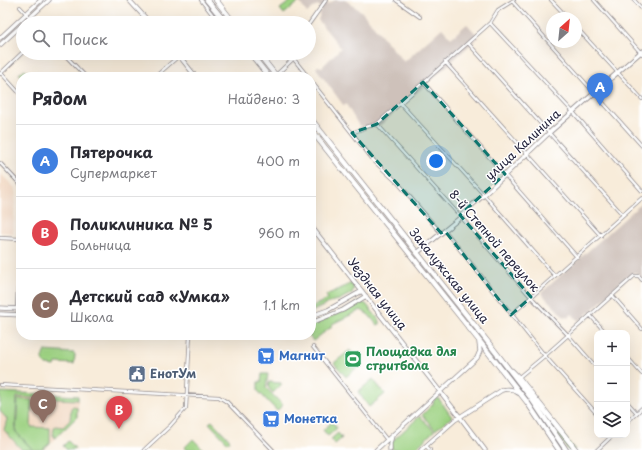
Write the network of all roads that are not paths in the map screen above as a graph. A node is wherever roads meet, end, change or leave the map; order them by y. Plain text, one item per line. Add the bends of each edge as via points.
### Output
1 (40, 0) edge
2 (48, 0) edge
3 (128, 0) edge
4 (201, 0) edge
5 (207, 0) edge
6 (216, 0) edge
7 (326, 0) edge
8 (396, 0) edge
9 (552, 0) edge
10 (594, 0) edge
11 (634, 0) edge
12 (513, 1) edge
13 (20, 7) dead end
14 (642, 9) edge
15 (563, 12) edge
16 (26, 14) joint
17 (32, 16) edge
18 (143, 16) edge
19 (214, 16) edge
20 (220, 16) edge
21 (229, 16) edge
22 (315, 16) edge
23 (420, 16) dead end
24 (16, 23) edge
25 (490, 23) junction
26 (16, 30) edge
27 (582, 33) edge
28 (0, 38) edge
29 (468, 43) junction
30 (0, 45) edge
31 (641, 52) edge
32 (16, 58) edge
33 (70, 60) edge
34 (173, 60) edge
35 (183, 60) edge
36 (254, 60) edge
37 (292, 60) edge
38 (294, 60) edge
39 (264, 61) edge
40 (257, 62) joint
41 (445, 62) junction
42 (81, 72) edge
43 (160, 72) edge
44 (192, 72) edge
45 (265, 72) edge
46 (273, 72) edge
47 (280, 72) edge
48 (303, 72) edge
49 (618, 72) junction
50 (0, 73) edge
51 (423, 82) junction
52 (316, 87) edge
53 (16, 90) edge
54 (595, 93) junction
55 (642, 100) edge
56 (400, 103) junction
57 (572, 112) junction
58 (377, 124) junction
59 (316, 126) edge
60 (550, 132) junction
61 (352, 133) junction
62 (316, 136) edge
63 (642, 146) edge
64 (528, 154) junction
65 (0, 162) edge
66 (505, 174) junction
67 (16, 180) edge
68 (642, 191) edge
69 (484, 195) junction
70 (642, 198) edge
71 (623, 215) junction
72 (461, 217) junction
73 (316, 232) edge
74 (443, 232) junction
75 (601, 236) junction
76 (0, 238) edge
77 (16, 239) edge
78 (418, 253) junction
79 (578, 257) junction
80 (555, 276) junction
81 (642, 280) edge
82 (362, 291) junction
83 (612, 295) junction
84 (366, 296) junction
85 (531, 297) junction
86 (0, 308) edge
87 (16, 309) edge
88 (0, 314) edge
89 (316, 314) edge
90 (16, 315) edge
91 (511, 315) junction
92 (590, 315) junction
93 (316, 321) edge
94 (642, 329) edge
95 (603, 330) edge
96 (568, 335) junction
97 (478, 338) junction
98 (190, 340) edge
99 (312, 347) dead end
100 (545, 356) junction
101 (630, 360) edge
102 (507, 366) junction
103 (595, 366) edge
104 (642, 374) edge
105 (519, 378) junction
106 (0, 385) edge
107 (440, 391) junction
108 (187, 396) junction
109 (523, 397) junction
110 (630, 406) edge
111 (642, 408) edge
112 (594, 411) edge
113 (636, 413) junction
114 (460, 416) junction
115 (630, 419) edge
116 (394, 433) junction
117 (610, 438) edge
118 (387, 440) junction
119 (426, 446) junction
120 (144, 450) edge
121 (273, 450) edge
122 (376, 450) edge
123 (390, 450) edge
124 (421, 450) edge
125 (430, 450) edge
126 (485, 450) edge
127 (559, 450) edge
128 (566, 450) edge
129 (576, 450) edge
130 (597, 450) edge

1 - 16 street
2 - 17 street
3 - 18 street
4 - 19 street
5 - 20 main road
6 - 21 main road
7 - 22 street
8 - 23 street
9 - 15 street
10 - 31 street
11 - 14 street
12 - 25 street via 498,10
12 - 54 street
13 - 16 street
24 - 28 street
25 - 29 street
25 - 57 street
26 - 30 street
27 - 49 street
29 - 41 street
29 - 60 street
31 - 49 street, улица Калинина
32 - 50 street
33 - 42 street
34 - 43 street
35 - 44 street
36 - 40 street
37 - 47 street
38 - 48 street
39 - 46 main road
40 - 45 main road
41 - 51 street
41 - 64 street
49 - 54 street, улица Калинина
49 - 55 street
50 - 53 street
51 - 56 street
51 - 66 street
52 - 61 street
54 - 57 street, улица Калинина
54 - 63 street
56 - 58 street
56 - 69 street
57 - 60 street, улица Калинина
57 - 68 street
58 - 61 street
58 - 72 street, 8-й Степной переулок
59 - 78 main road, Закалужская улица
60 - 64 street, улица Калинина
60 - 71 street
61 - 74 street via 374,161
62 - 97 main road
64 - 66 street, улица Калинина
64 - 75 street
65 - 67 street
66 - 69 street, улица Калинина
66 - 79 street
69 - 72 street, улица Калинина
69 - 80 street
70 - 71 street
71 - 75 street
72 - 74 street, улица Калинина
72 - 85 street, 8-й Степной переулок
73 - 82 street, Уездная улица
74 - 78 street, улица Калинина
74 - 91 street
75 - 79 street
76 - 77 street
78 - 102 main road, Закалужская улица
79 - 80 street
80 - 85 street
81 - 83 street via 634,276
82 - 84 street, Уездная улица
82 - 89 street
83 - 92 street
83 - 94 street
84 - 93 street via 343,310
84 - 107 street, Уездная улица
85 - 91 street
85 - 96 street, 8-й Степной переулок
86 - 87 street
88 - 90 street
91 - 100 street
92 - 95 street
92 - 96 street
96 - 100 street
96 - 103 street, 8-й Степной переулок
97 - 107 street via 480,350 476,358
97 - 109 main road
98 - 108 street
99 - 118 street
100 - 105 street
100 - 112 street
101 - 104 street
102 - 105 main road
102 - 128 main road, Закалужская улица
105 - 129 main road
106 - 108 street
107 - 114 street, Уездная улица
107 - 116 street
108 - 120 street via 183,412
108 - 121 street via 223,399
109 - 114 street via 508,388
109 - 127 main road
110 - 113 street
111 - 113 street
113 - 115 street
114 - 119 street
114 - 126 street, Уездная улица
116 - 118 street
116 - 123 street
117 - 130 street
118 - 122 street
119 - 124 street
119 - 125 street

